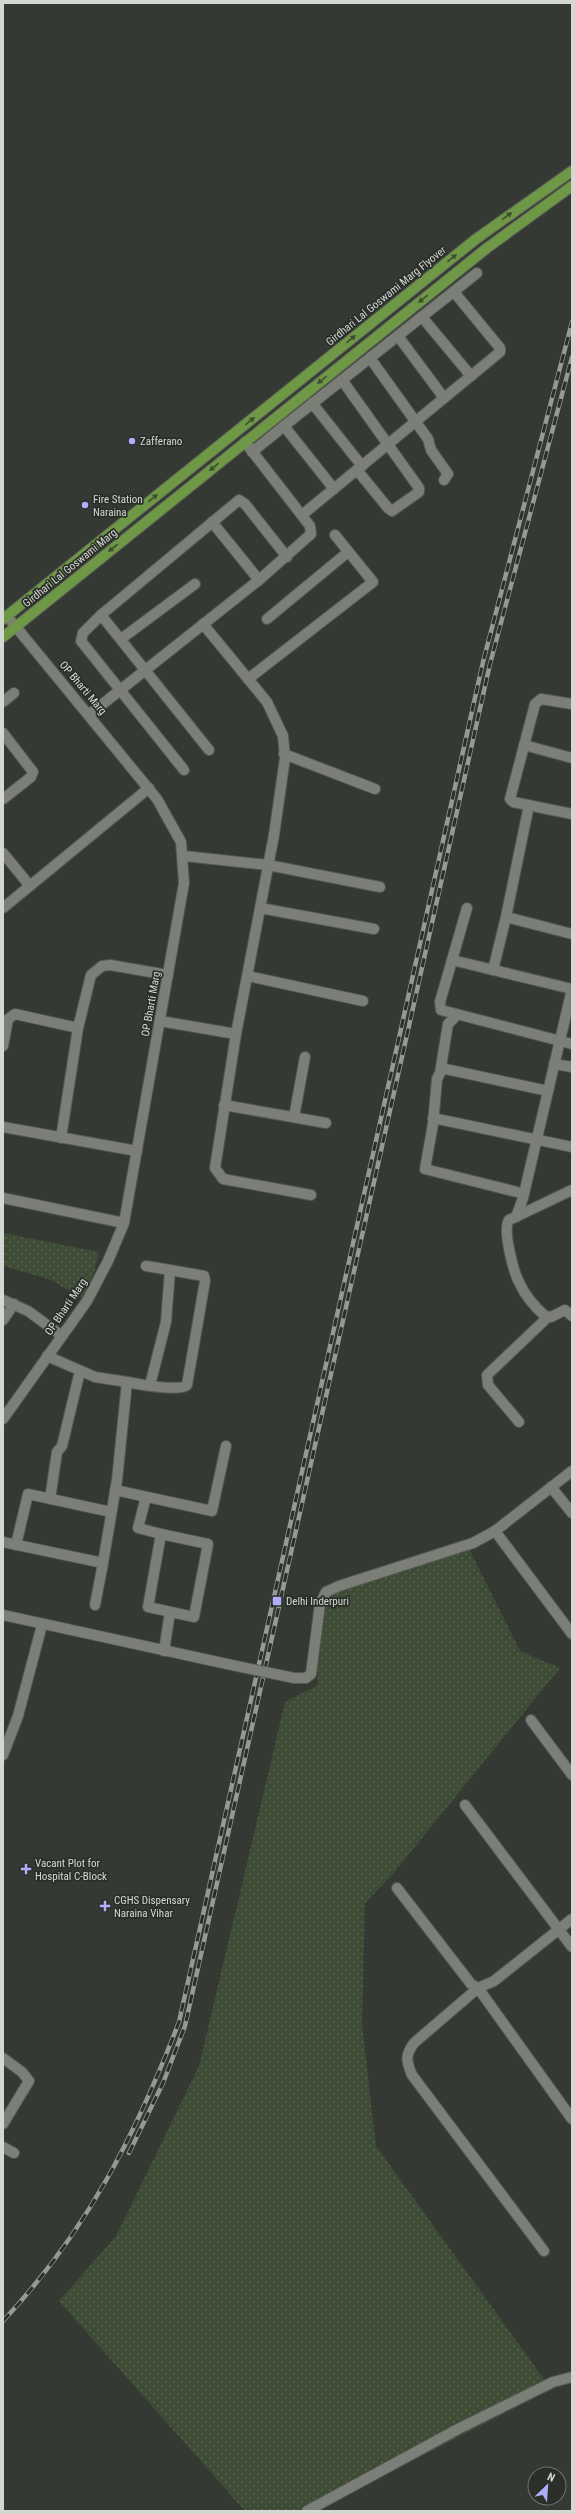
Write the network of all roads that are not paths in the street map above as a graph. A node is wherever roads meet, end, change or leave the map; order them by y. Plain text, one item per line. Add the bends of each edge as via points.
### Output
1 (572, 171) edge
2 (572, 186) edge
3 (477, 274) dead end
4 (454, 292) junction
5 (422, 317) junction
6 (398, 336) junction
7 (370, 358) junction
8 (471, 376) junction
9 (342, 380) junction
10 (444, 398) junction
11 (312, 403) junction
12 (416, 421) junction
13 (284, 426) junction
14 (245, 442) junction
15 (388, 444) junction
16 (219, 445) joint
17 (252, 452) junction
18 (359, 468) junction
19 (444, 480) dead end
20 (334, 489) junction
21 (302, 515) junction
22 (212, 522) junction
23 (335, 535) dead end
24 (348, 552) junction
25 (287, 557) junction
26 (259, 580) junction
27 (195, 584) dead end
28 (101, 615) junction
29 (5, 618) edge
30 (267, 619) dead end
31 (203, 624) junction
32 (15, 627) junction
33 (3, 637) edge
34 (121, 639) junction
35 (146, 669) junction
36 (248, 679) junction
37 (120, 690) junction
38 (14, 693) dead end
39 (3, 702) edge
40 (572, 704) edge
41 (90, 714) junction
42 (3, 733) edge
43 (524, 745) junction
44 (209, 750) dead end
45 (284, 754) junction
46 (572, 758) edge
47 (184, 770) dead end
48 (149, 788) junction
49 (375, 789) dead end
50 (3, 799) edge
51 (529, 805) junction
52 (572, 814) edge
53 (3, 853) edge
54 (184, 856) junction
55 (268, 865) junction
56 (30, 886) junction
57 (380, 887) dead end
58 (3, 908) edge
59 (260, 908) junction
60 (467, 908) dead end
61 (506, 917) junction
62 (374, 929) dead end
63 (572, 934) edge
64 (452, 960) junction
65 (493, 970) junction
66 (168, 975) junction
67 (248, 976) junction
68 (572, 989) edge
69 (363, 1001) dead end
70 (457, 1015) junction
71 (160, 1021) junction
72 (78, 1028) junction
73 (236, 1034) junction
74 (559, 1041) junction
75 (572, 1044) edge
76 (3, 1046) edge
77 (305, 1057) dead end
78 (554, 1064) junction
79 (572, 1067) edge
80 (441, 1068) junction
81 (548, 1091) junction
82 (224, 1105) junction
83 (294, 1117) junction
84 (433, 1118) junction
85 (326, 1123) dead end
86 (3, 1127) edge
87 (61, 1138) junction
88 (537, 1141) junction
89 (572, 1148) edge
90 (137, 1151) junction
91 (572, 1190) edge
92 (311, 1195) dead end
93 (3, 1198) edge
94 (523, 1198) junction
95 (516, 1217) junction
96 (124, 1222) junction
97 (146, 1266) dead end
98 (170, 1270) junction
99 (3, 1300) edge
100 (14, 1304) junction
101 (572, 1316) edge
102 (548, 1318) junction
103 (3, 1320) edge
104 (62, 1336) junction
105 (47, 1356) junction
106 (80, 1371) junction
107 (127, 1382) junction
108 (150, 1385) junction
109 (3, 1419) edge
110 (519, 1422) dead end
111 (226, 1446) dead end
112 (572, 1471) edge
113 (551, 1487) junction
114 (115, 1490) junction
115 (146, 1497) junction
116 (50, 1499) junction
117 (111, 1512) junction
118 (572, 1513) edge
119 (495, 1530) junction
120 (161, 1534) junction
121 (3, 1542) edge
122 (16, 1544) junction
123 (103, 1562) junction
124 (95, 1605) dead end
125 (170, 1612) junction
126 (3, 1615) edge
127 (42, 1625) junction
128 (572, 1634) edge
129 (164, 1651) junction
130 (531, 1720) dead end
131 (3, 1756) edge
132 (572, 1775) edge
133 (465, 1805) dead end
134 (397, 1888) dead end
135 (572, 1919) edge
136 (559, 1929) junction
137 (572, 1947) edge
138 (478, 1988) junction
139 (3, 2058) edge
140 (7, 2108) edge
141 (572, 2119) edge
142 (3, 2124) edge
143 (3, 2147) edge
144 (14, 2153) dead end
145 (544, 2251) dead end
146 (572, 2377) edge
147 (308, 2511) edge

16 -> 1 main road, Girdhari Lal Goswami Marg Flyover via 476,239
2 -> 14 main road via 487,248
3 - 4 street
4 - 5 street
4 - 8 street via 500,348 498,354
5 - 6 street
5 - 8 street
6 - 7 street
6 - 10 street
7 - 9 street
7 - 12 street
8 - 10 street
9 - 11 street
9 - 15 street
10 - 12 street
11 - 13 street
11 - 18 street
12 - 15 street
12 - 19 street via 429,440 431,450 448,474
13 - 17 street
13 - 20 street
14 - 17 street
14 -> 32 main road, Girdhari Lal Goswami Marg
15 - 18 street
15 - 18 street via 419,488 417,494 392,511
29 -> 16 main road, Girdhari Lal Goswami Marg
17 - 21 street
18 - 20 street
20 - 21 street
21 - 25 street via 310,526 311,534
22 - 25 street via 236,501 242,501
22 - 26 street
22 - 28 street
23 - 24 street
24 - 30 street
24 - 36 street via 373,582
25 - 26 street
26 - 31 street
27 - 34 street
28 - 34 street
28 - 37 street via 83,633 81,641
29 - 32 street, OP Bharti Marg
31 - 35 street
31 - 36 street
32 - 33 main road, Girdhari Lal Goswami Marg
32 - 41 street, OP Bharti Marg
34 - 35 street
35 - 37 street
35 - 44 street
36 - 45 street via 267,702 279,723
37 - 41 street
37 - 47 street
38 - 39 street
40 - 43 street via 541,699 537,701
41 - 48 street, OP Bharti Marg
42 - 50 street via 33,772 31,777
43 - 46 street
43 - 51 street via 510,799
45 - 49 street
45 - 55 street
48 - 54 street, OP Bharti Marg via 181,842
48 - 56 street
51 - 52 street
51 - 61 street
53 - 56 street
54 - 55 street
54 - 66 street, OP Bharti Marg via 184,883
55 - 57 street
55 - 59 street
56 - 58 street
59 - 62 street
59 - 67 street
60 - 64 street
61 - 63 street
61 - 65 street
64 - 65 street
64 - 70 street via 439,1007 443,1012
65 - 68 street
66 - 71 street, OP Bharti Marg
66 - 72 street via 110,965 102,966 91,975
67 - 69 street
67 - 73 street
68 - 74 street
70 - 74 street
70 - 80 street via 448,1024
71 - 73 street
71 - 90 street, OP Bharti Marg
72 - 76 street via 15,1014 8,1019
72 - 87 street
73 - 82 street
74 - 75 street
74 - 78 street
77 - 83 street
78 - 79 street
78 - 81 street
80 - 81 street
80 - 84 street via 437,1079
81 - 88 street
82 - 83 street
82 - 92 street via 215,1168 219,1176 223,1179
83 - 85 street
84 - 88 street
84 - 94 street via 425,1169 521,1194
86 - 87 street
87 - 90 street
88 - 89 street
88 - 94 street
90 - 96 street, OP Bharti Marg
91 - 95 street
93 - 96 street
94 - 95 street
95 - 102 street via 509,1220 506,1230 519,1283
96 - 104 street, OP Bharti Marg via 108,1261
97 - 98 street
98 - 108 street via 166,1322
98 - 108 street via 202,1275 205,1278 187,1386 180,1388
99 - 100 street
100 - 103 street
100 - 104 street
101 - 102 street via 563,1310
102 - 110 street via 487,1375 488,1385
104 - 105 street, OP Bharti Marg
105 - 106 street
105 - 109 street, OP Bharti Marg
106 - 107 street via 95,1377
106 - 116 street via 62,1446 58,1452
107 - 108 street
107 - 114 street
111 - 115 street via 212,1511
112 - 113 street
113 - 118 street
113 - 119 street
114 - 115 street
114 - 117 street
115 - 120 street via 138,1528
116 - 117 street
116 - 122 street via 28,1494
117 - 123 street
119 - 128 street
119 - 129 street, bridge via 473,1543 326,1592 320,1604 311,1674 306,1678 294,1678
120 - 125 street via 148,1607
120 - 125 street via 208,1544 194,1617
121 - 122 street
122 - 123 street
123 - 124 street
125 - 129 street
126 - 127 street
127 - 129 street
127 - 131 street via 18,1716
130 - 132 street
133 - 136 street
134 - 138 street via 471,1984
135 - 136 street
136 - 137 street
136 - 138 street via 494,1981
138 - 141 street
138 - 145 street via 414,2043 407,2053 406,2061 412,2075
139 - 140 street via 22,2072 28,2081
140 - 142 street
143 - 144 street
146 - 147 street via 553,2382 458,2429

